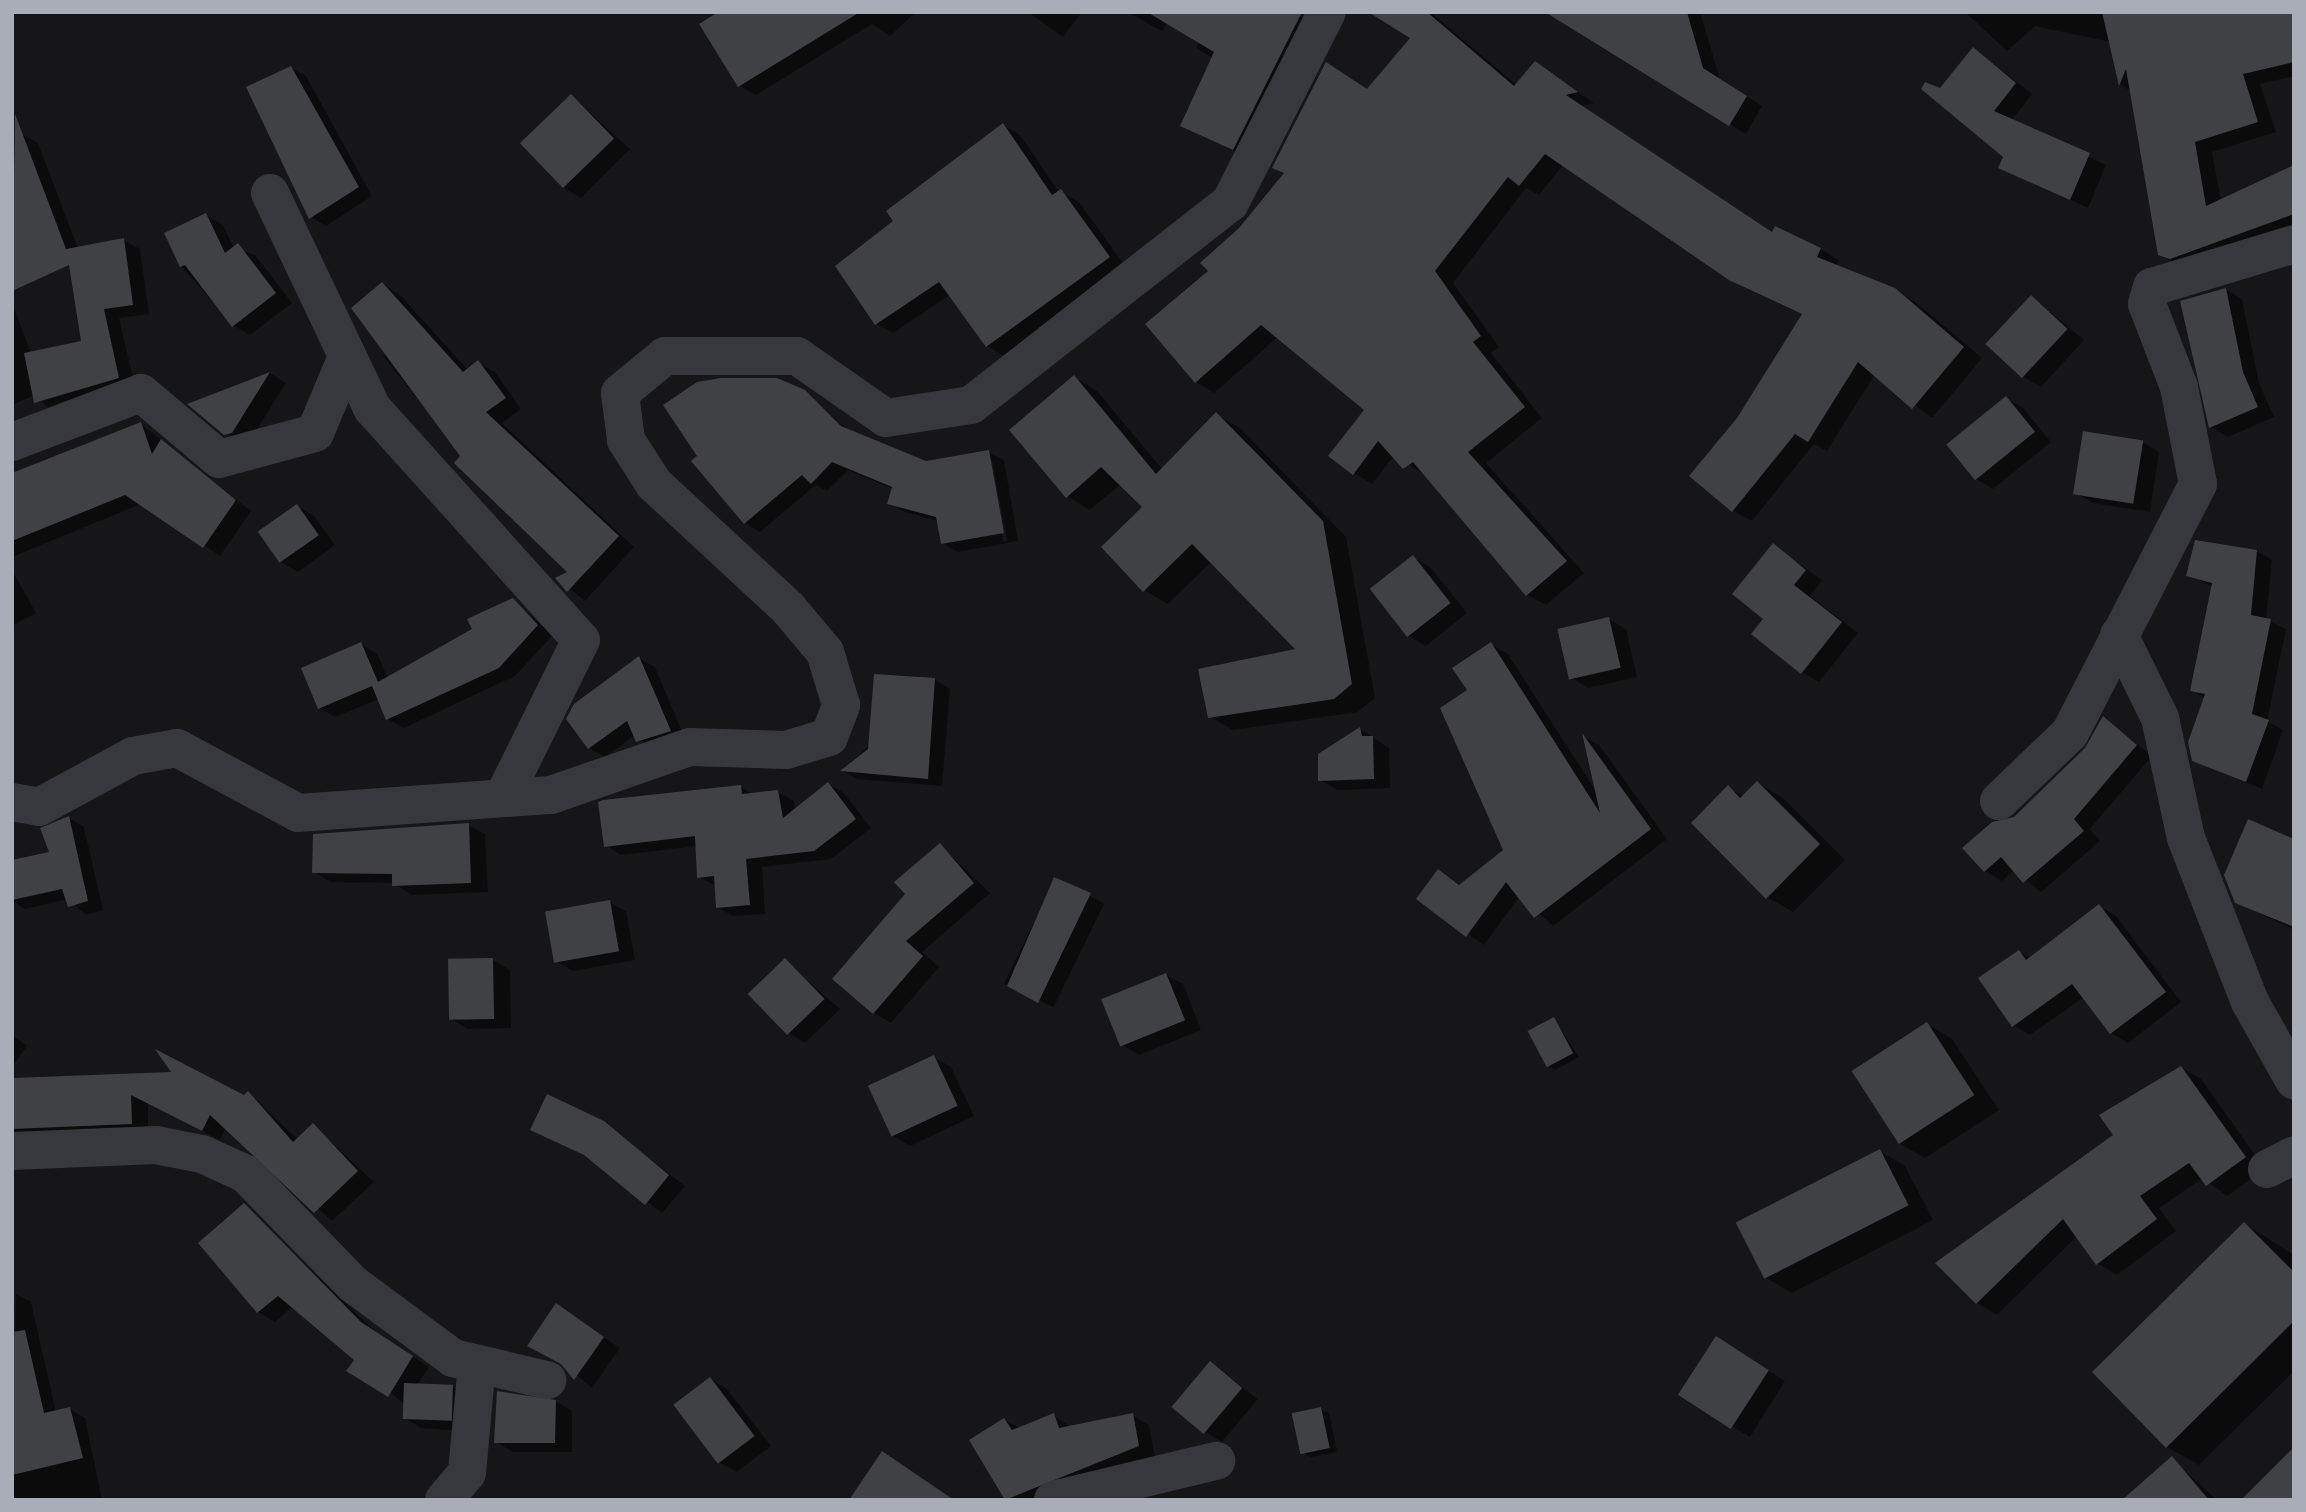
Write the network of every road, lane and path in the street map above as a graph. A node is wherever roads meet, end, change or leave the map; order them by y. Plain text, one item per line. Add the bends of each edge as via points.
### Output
1 (1327, 12) edge
2 (270, 193) dead end
3 (2294, 244) edge
4 (347, 357) junction
5 (12, 442) edge
6 (2119, 635) junction
7 (503, 799) junction
8 (1999, 801) dead end
9 (12, 802) edge
10 (2294, 1080) edge
11 (12, 1151) edge
12 (477, 1364) junction
13 (547, 1380) dead end
14 (1216, 1461) dead end
15 (444, 1500) edge
16 (1053, 1500) edge

1 - 7 street via 1230,203 971,405 886,418 797,356 665,356 620,393 626,440 654,484 788,608 825,652 841,705 829,737 786,750 691,747 551,795
2 - 4 street
3 - 6 street via 2152,287 2147,304 2179,387 2199,484
4 - 5 street via 315,433 219,459 141,393
4 - 7 street via 372,408 581,640
6 - 8 street via 2070,733
6 - 10 street via 2160,718 2186,838 2250,1002
7 - 9 street via 298,813 177,748 133,756 39,807
11 - 12 street via 156,1145 202,1154 246,1174 292,1227 415,1333 453,1358
12 - 13 street
12 - 15 street via 467,1473
14 - 16 street

